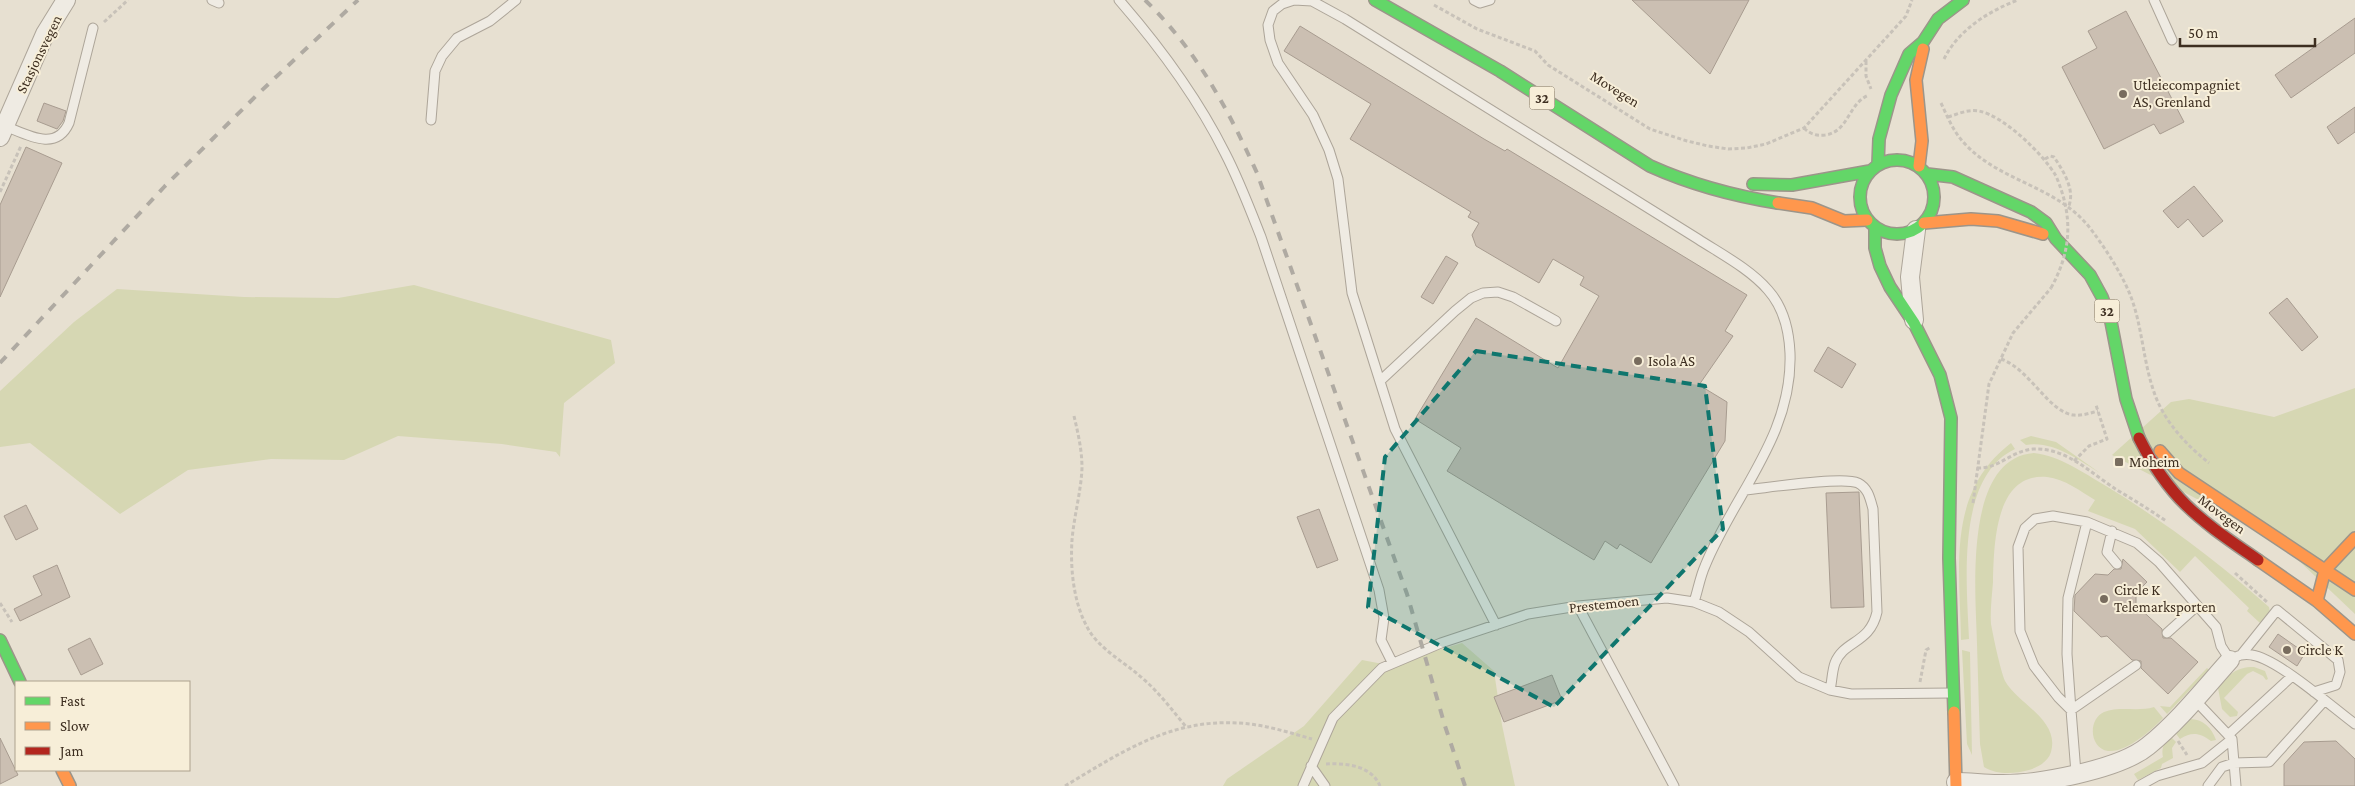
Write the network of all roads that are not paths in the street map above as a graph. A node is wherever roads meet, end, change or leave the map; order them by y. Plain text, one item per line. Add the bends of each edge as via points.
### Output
1 (66, 0) edge
2 (516, 0) edge
3 (1119, 0) edge
4 (1375, 0) edge
5 (1474, 0) edge
6 (1490, 0) edge
7 (2154, 0) edge
8 (1957, 2) edge
9 (93, 28) road end
10 (2172, 40) dead end
11 (1923, 42) junction
12 (431, 120) dead end
13 (2, 131) edge
14 (1874, 168) junction
15 (1923, 170) junction
16 (1712, 186) junction
17 (1871, 224) junction
18 (1920, 226) junction
19 (2056, 239) junction
20 (1556, 321) dead end
21 (1914, 323) junction
22 (1380, 381) junction
23 (2126, 399) junction
24 (1745, 490) junction
25 (2087, 522) junction
26 (2112, 531) junction
27 (2355, 538) edge
28 (2117, 564) dead end
29 (2325, 570) junction
30 (2353, 585) edge
31 (2317, 601) junction
32 (1694, 602) junction
33 (1578, 606) junction
34 (2197, 606) junction
35 (1496, 625) junction
36 (2167, 633) dead end
37 (2355, 634) edge
38 (0, 640) edge
39 (2235, 657) junction
40 (1392, 662) junction
41 (2136, 664) dead end
42 (2292, 677) junction
43 (20, 681) edge
44 (1830, 690) junction
45 (2314, 692) junction
46 (1952, 693) junction
47 (2195, 700) junction
48 (2324, 701) junction
49 (2072, 710) junction
50 (2355, 724) edge
51 (2230, 737) junction
52 (2234, 763) junction
53 (1310, 766) junction
54 (62, 771) edge
55 (2066, 779) edge
56 (1956, 784) edge
57 (70, 786) edge
58 (1303, 786) edge
59 (1325, 786) edge
60 (1674, 786) edge
61 (2138, 786) edge
62 (2208, 786) edge
63 (2236, 786) edge

1 - 13 street, Stasjonsvegen via 45,34
2 - 12 lane via 490,21 457,38 442,56 435,71
3 - 40 lane via 1144,28 1207,121 1242,188 1379,590 1384,618 1380,640
4 - 16 main road, 32 via 1500,71 1650,166 1674,177
5 - 6 lane via 1480,3
7 - 10 lane
8 - 11 main road via 1938,18
9 - 13 lane via 64,133 58,138 47,139
11 - 14 main road via 1909,54 1891,95
11 - 15 main road via 1916,96
14 - 15 main road, 32 via 1899,159
14 - 16 main road, 32 via 1792,185
14 - 17 main road via 1863,180 1860,195 1862,211
15 - 18 main road via 1932,183 1934,199 1930,214
15 - 19 main road, Movegen / 32 via 1953,177 2031,212 2046,223
16 - 17 main road, 32 via 1748,198 1812,208 1844,220
17 - 18 main road, 32 via 1895,235
17 - 21 main road via 1880,266
18 - 19 main road, Movegen / 32 via 1971,219 1998,221
18 - 21 street via 1910,277
19 - 23 main road, Movegen / 32 via 2090,275 2102,297 2111,322
20 - 22 lane via 1513,297 1498,292 1484,293 1471,298 1455,311
21 - 46 main road via 1940,375 1950,418 1948,558
22 - 24 lane via 1352,293 1338,180 1330,150 1313,116 1278,63 1270,40 1268,25 1273,11 1294,0 1312,1 1345,19 1698,239 1768,290 1787,324 1790,365 1781,419
22 - 35 lane via 1395,429
23 - 29 main road, Movegen / 32 via 2140,426 2179,473
23 - 31 main road, Movegen / 32 via 2137,434 2152,464 2171,490 2197,517
24 - 32 lane via 1705,566
24 - 44 lane via 1840,481 1856,482 1869,493 1873,509 1877,612 1874,626 1867,634 1840,653 1834,663
25 - 26 lane
25 - 49 lane via 2068,598 2067,654
25 - 49 lane via 2053,516 2034,519 2025,528 2018,547 2020,631 2034,666
26 - 28 lane via 2107,552
26 - 34 lane via 2137,543
27 - 29 main road
29 - 30 main road, Movegen / 32
29 - 31 main road
30 - 31 main road, Movegen
31 - 37 main road
32 - 33 lane, Prestemoen via 1667,598
32 - 44 lane, Prestemoen via 1720,612 1749,632 1799,677
33 - 35 lane, Prestemoen via 1528,614
33 - 60 lane
34 - 36 lane
34 - 39 lane via 2216,627 2221,646
35 - 40 lane, Prestemoen
38 - 43 main road
39 - 42 lane via 2252,655
39 - 45 lane via 2277,610 2338,660 2340,672 2336,685
39 - 47 street
40 - 53 lane, Prestemoen via 1366,681 1333,718
41 - 49 lane
42 - 45 lane
42 - 51 lane
44 - 46 lane, Prestemoen via 1851,694
45 - 48 lane
46 - 56 main road
47 - 51 lane
47 - 55 street via 2147,747 2122,760
48 - 50 lane
48 - 52 lane via 2269,762
49 - 55 lane
51 - 52 lane
51 - 61 lane via 2202,763 2157,776
52 - 62 lane via 2222,767
52 - 63 lane
53 - 58 lane, Prestemoen
53 - 59 lane
54 - 57 main road
55 - 56 street

